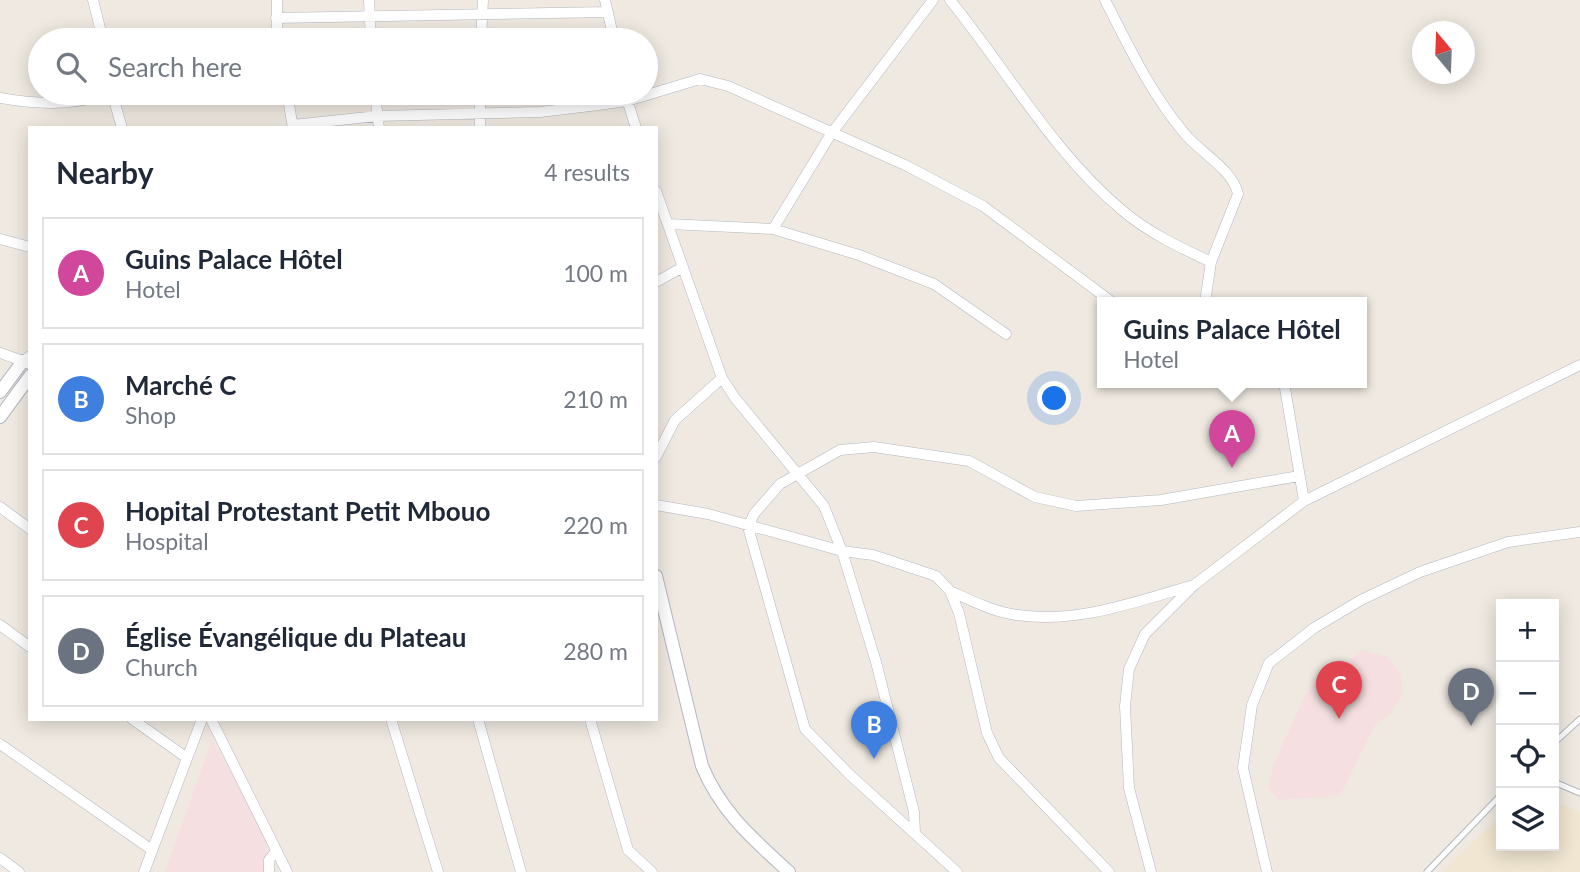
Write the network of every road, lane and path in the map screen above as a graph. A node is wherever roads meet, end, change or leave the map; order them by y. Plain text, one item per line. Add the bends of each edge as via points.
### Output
1 (93, 0) edge
2 (277, 0) edge
3 (369, 0) edge
4 (483, 0) edge
5 (605, 0) edge
6 (933, 0) edge
7 (950, 0) edge
8 (1105, 0) edge
9 (608, 12) junction
10 (482, 16) junction
11 (276, 18) junction
12 (369, 18) junction
13 (100, 28) edge
14 (276, 28) edge
15 (370, 28) edge
16 (482, 28) edge
17 (611, 28) edge
18 (658, 89) edge
19 (0, 98) edge
20 (28, 100) edge
21 (113, 105) edge
22 (289, 105) edge
23 (376, 105) edge
24 (480, 105) edge
25 (580, 105) edge
26 (629, 105) edge
27 (480, 112) junction
28 (377, 116) junction
29 (121, 126) edge
30 (293, 126) edge
31 (379, 126) edge
32 (480, 126) edge
33 (635, 126) edge
34 (831, 134) junction
35 (658, 196) edge
36 (668, 224) junction
37 (773, 229) junction
38 (0, 239) edge
39 (28, 246) edge
40 (1211, 262) junction
41 (683, 267) junction
42 (658, 281) edge
43 (1105, 297) edge
44 (1206, 297) edge
45 (1006, 334) dead end
46 (0, 353) edge
47 (27, 360) edge
48 (1580, 365) edge
49 (722, 378) junction
50 (28, 379) edge
51 (1285, 388) edge
52 (0, 392) edge
53 (0, 417) edge
54 (658, 453) edge
55 (800, 474) junction
56 (1299, 476) junction
57 (1304, 501) junction
58 (658, 505) edge
59 (0, 507) edge
60 (747, 527) junction
61 (28, 528) edge
62 (1580, 532) edge
63 (842, 551) junction
64 (658, 584) edge
65 (1194, 585) junction
66 (950, 592) junction
67 (0, 625) edge
68 (28, 646) edge
69 (1580, 719) edge
70 (135, 721) edge
71 (201, 721) edge
72 (212, 721) edge
73 (392, 721) edge
74 (479, 721) edge
75 (591, 721) edge
76 (1559, 738) edge
77 (0, 744) edge
78 (187, 758) junction
79 (1559, 784) edge
80 (1580, 793) edge
81 (1496, 800) edge
82 (915, 833) junction
83 (152, 849) junction
84 (276, 851) junction
85 (0, 858) edge
86 (19, 872) edge
87 (144, 872) edge
88 (269, 872) edge
89 (287, 872) edge
90 (438, 872) edge
91 (522, 872) edge
92 (652, 872) edge
93 (789, 872) edge
94 (957, 872) edge
95 (1110, 872) edge
96 (1151, 872) edge
97 (1267, 872) edge
98 (1427, 872) edge

1 - 13 street
2 - 11 street
3 - 12 street
4 - 10 street
5 - 9 street
6 - 34 street
7 - 40 street via 1059,146 1123,211 1168,242
8 - 40 street via 1163,107 1199,151 1236,184 1238,194
9 - 10 street
9 - 17 street
10 - 12 street
10 - 16 street
11 - 12 street
11 - 14 street
12 - 15 street
18 - 34 street via 700,79 728,86
19 - 20 street
21 - 29 street
22 - 30 street
23 - 28 street
24 - 27 street
25 - 27 street via 540,112
26 - 33 street
27 - 28 street
27 - 32 street
28 - 30 street
28 - 31 street
34 - 37 street
34 - 43 street via 905,165 983,206
35 - 36 street
36 - 37 street
36 - 41 street
37 - 45 street via 934,284
38 - 39 street
40 - 44 street
41 - 42 street
41 - 49 street
46 - 47 street
47 - 52 street
48 - 57 street
49 - 54 street via 675,420
49 - 55 street
50 - 53 street
51 - 56 street
55 - 56 street via 840,450 874,447 969,461 1035,497 1076,506 1161,500
55 - 60 street via 769,494
55 - 63 street via 824,506
56 - 57 street
57 - 65 street
58 - 60 street
59 - 61 street
60 - 63 street
60 - 82 street via 806,729
62 - 97 street via 1508,542 1420,572 1314,628 1269,663 1252,705 1243,768
63 - 66 street via 914,566 936,576
63 - 82 street via 902,763
64 - 93 street via 702,766 713,792 735,822
65 - 66 street via 1078,615 1010,614
65 - 96 street via 1145,634 1129,669 1125,706 1129,788
66 - 95 street via 987,733 999,758
67 - 68 street
69 - 76 lane
70 - 78 street
71 - 78 street
72 - 84 street
73 - 90 street
74 - 91 street
75 - 92 street via 628,850
77 - 83 street
78 - 83 street
79 - 80 lane
81 - 98 lane
82 - 94 street
83 - 87 street
84 - 88 street via 269,860
84 - 89 street
85 - 86 street

